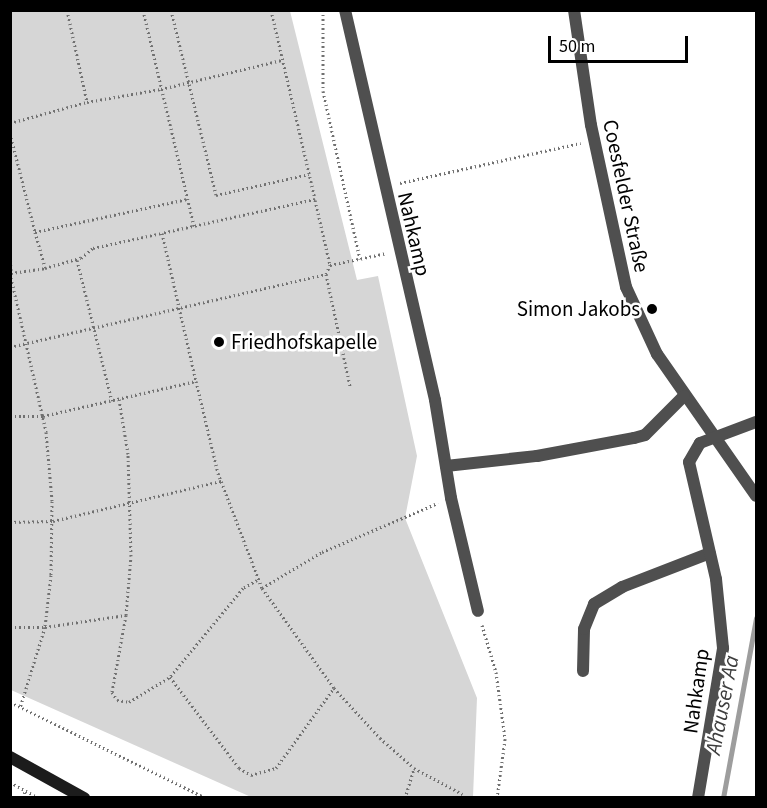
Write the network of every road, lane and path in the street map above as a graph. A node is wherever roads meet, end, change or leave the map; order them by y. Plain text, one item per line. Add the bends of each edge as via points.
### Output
1 (66, 10) edge
2 (143, 10) edge
3 (171, 10) edge
4 (271, 10) edge
5 (323, 10) edge
6 (345, 10) edge
7 (574, 10) edge
8 (282, 60) junction
9 (187, 83) junction
10 (161, 89) junction
11 (87, 102) junction
12 (10, 123) edge
13 (10, 133) edge
14 (594, 140) junction
15 (309, 174) junction
16 (383, 187) junction
17 (188, 199) junction
18 (315, 199) junction
19 (194, 226) junction
20 (35, 232) junction
21 (162, 233) junction
22 (398, 250) junction
23 (10, 251) edge
24 (77, 259) junction
25 (360, 259) junction
26 (330, 265) junction
27 (45, 268) junction
28 (11, 273) edge
29 (326, 274) junction
30 (179, 310) junction
31 (94, 330) junction
32 (26, 344) junction
33 (10, 347) edge
34 (196, 381) junction
35 (350, 386) dead end
36 (684, 396) junction
37 (119, 399) junction
38 (112, 401) junction
39 (10, 416) edge
40 (43, 416) junction
41 (756, 422) edge
42 (715, 438) junction
43 (446, 466) junction
44 (221, 481) junction
45 (756, 496) edge
46 (451, 498) junction
47 (129, 504) junction
48 (53, 521) junction
49 (10, 522) edge
50 (710, 553) junction
51 (257, 580) junction
52 (262, 588) junction
53 (478, 611) joint
54 (126, 615) junction
55 (10, 627) edge
56 (45, 627) junction
57 (583, 671) dead end
58 (170, 677) junction
59 (334, 688) junction
60 (10, 702) edge
61 (20, 708) junction
62 (10, 758) edge
63 (414, 768) junction
64 (10, 782) edge
65 (25, 790) junction
66 (462, 794) dead end
67 (24, 798) edge
68 (39, 798) edge
69 (84, 798) edge
70 (206, 798) edge
71 (405, 798) edge
72 (497, 798) edge
73 (698, 798) edge

1 - 11 path
2 - 10 path
3 - 9 path
4 - 8 path
5 - 25 path via 323,91
6 - 16 street, Nahkamp
7 - 14 street, Coesfelder Straße
8 - 9 path
8 - 15 path
9 - 10 path
9 - 15 path via 216,195
10 - 11 path
10 - 17 path
11 - 12 path
13 - 20 path
14 - 16 path
14 - 36 street, Coesfelder Straße via 626,286 657,354
15 - 18 path
16 - 22 street, Nahkamp
17 - 19 path
17 - 20 path
18 - 19 path
18 - 26 path
19 - 21 path
20 - 27 path
21 - 24 path via 93,248
21 - 30 path
22 - 25 path
22 - 43 street, Nahkamp
23 - 28 path
24 - 27 path
24 - 31 path
25 - 26 path
26 - 29 path
27 - 28 path
28 - 32 path
29 - 30 path
29 - 35 path
30 - 31 path
30 - 34 path
31 - 32 path
31 - 38 path
32 - 33 path
32 - 40 path
34 - 37 path
34 - 44 path
36 - 42 street, Coesfelder Straße
36 - 43 street via 645,435 537,456
37 - 38 path
37 - 47 path via 128,454
38 - 40 path
39 - 40 path
40 - 48 path
41 - 42 street, Nahkamp
42 - 45 street, Coesfelder Straße
42 - 50 street, Nahkamp via 700,443 689,462
43 - 46 street, Nahkamp
44 - 47 path
44 - 51 path
46 - 52 path via 322,552
46 - 53 street, Nahkamp
47 - 48 path
47 - 54 path via 131,556
48 - 49 path
48 - 56 path
50 - 57 street via 622,588 594,604 584,629
50 - 73 street, Nahkamp via 722,623 722,670
51 - 52 path
51 - 58 path via 243,588
52 - 59 path
53 - 72 path via 496,672 505,739
54 - 56 path
54 - 58 path via 112,692 117,700 129,702
55 - 56 path
56 - 61 path
58 - 59 path via 239,768 251,775 276,768
59 - 63 path
60 - 61 path
61 - 70 path
62 - 69 main road
63 - 66 path
63 - 71 path
64 - 65 path
65 - 67 path
65 - 68 path

